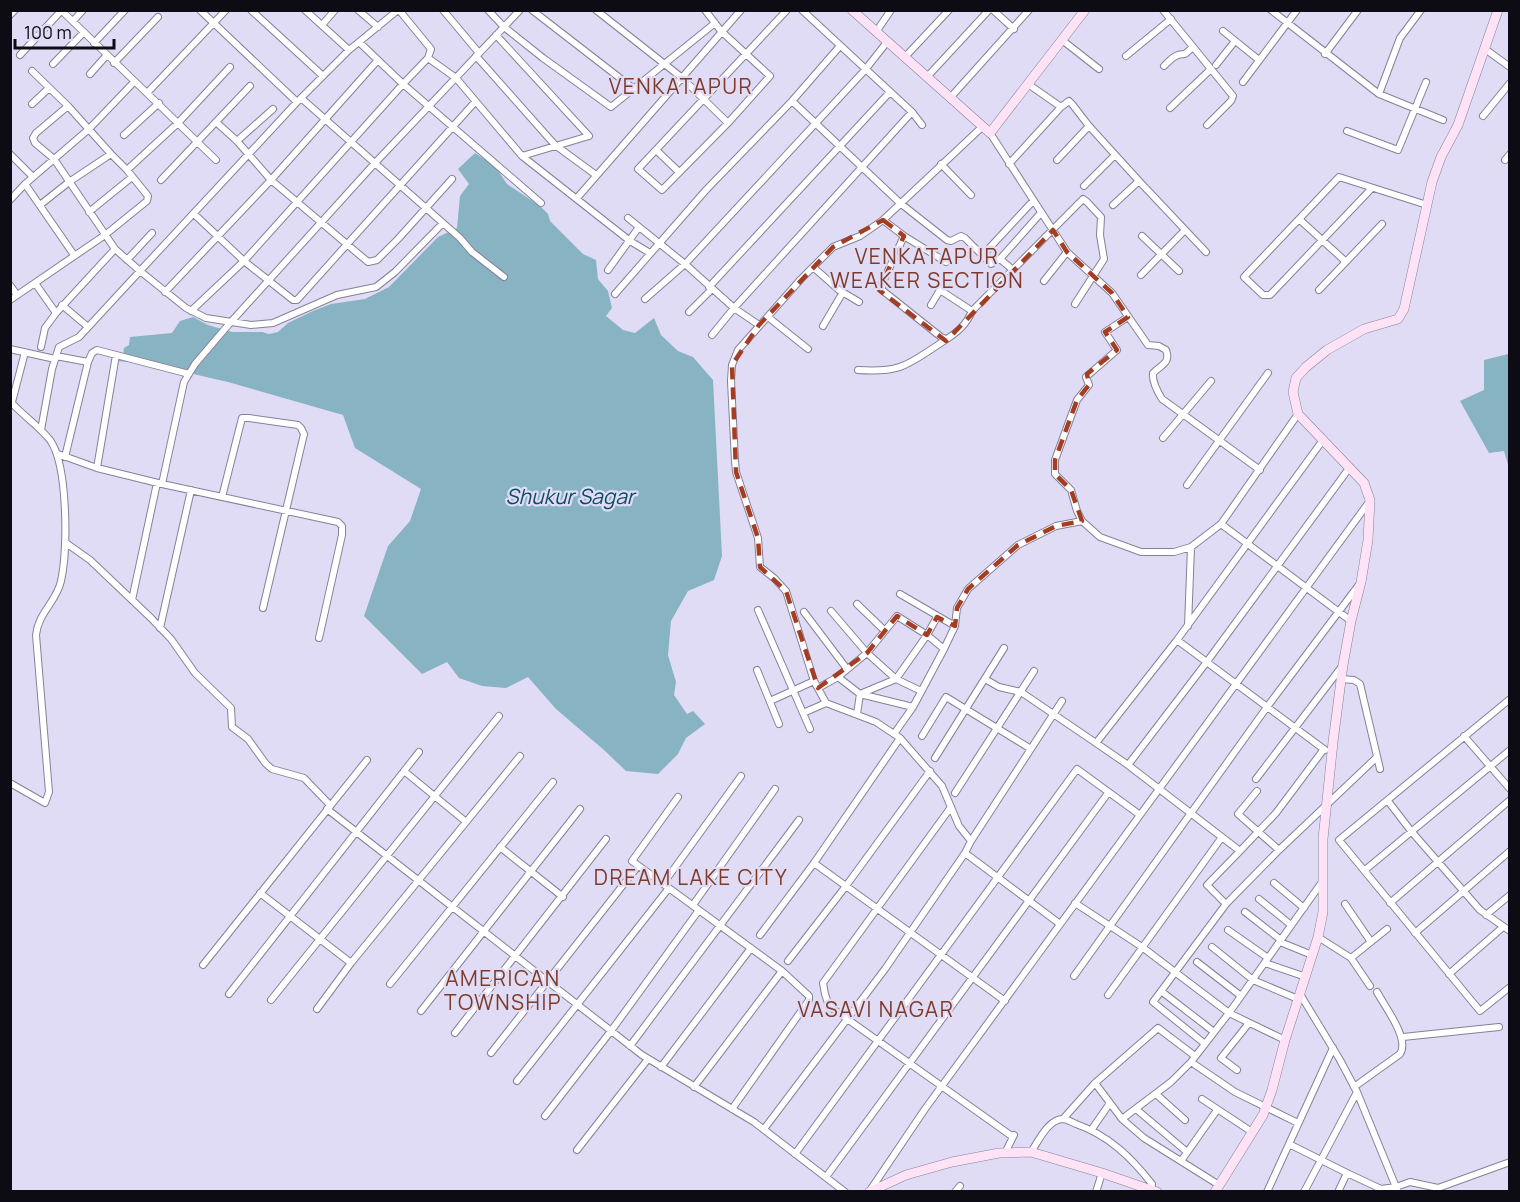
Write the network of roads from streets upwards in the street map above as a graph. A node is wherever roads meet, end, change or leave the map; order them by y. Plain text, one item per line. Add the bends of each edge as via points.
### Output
1 (15, 10) edge
2 (83, 10) edge
3 (125, 10) edge
4 (200, 10) edge
5 (226, 10) edge
6 (251, 10) edge
7 (305, 10) edge
8 (334, 10) edge
9 (358, 10) edge
10 (399, 10) edge
11 (443, 10) edge
12 (488, 10) edge
13 (520, 10) edge
14 (532, 10) edge
15 (596, 10) edge
16 (705, 10) edge
17 (741, 10) edge
18 (787, 10) edge
19 (802, 10) edge
20 (852, 10) edge
21 (891, 10) edge
22 (949, 10) edge
23 (991, 10) edge
24 (1029, 10) edge
25 (1085, 10) edge
26 (1163, 10) edge
27 (1271, 10) edge
28 (1297, 10) edge
29 (1358, 10) edge
30 (1422, 10) edge
31 (1498, 10) edge
32 (61, 11) edge
33 (10, 15) edge
34 (158, 17) dead end
35 (1170, 19) junction
36 (73, 21) junction
37 (215, 23) junction
38 (715, 23) junction
39 (1287, 23) junction
40 (322, 26) junction
41 (378, 27) junction
42 (504, 27) junction
43 (1014, 28) junction
44 (722, 31) junction
45 (1222, 31) dead end
46 (84, 32) junction
47 (876, 32) junction
48 (496, 35) junction
49 (1062, 40) junction
50 (1235, 41) junction
51 (359, 42) junction
52 (887, 42) junction
53 (94, 43) junction
54 (840, 46) junction
55 (1193, 46) junction
56 (1485, 49) junction
57 (349, 50) junction
58 (746, 54) junction
59 (1325, 54) junction
60 (20, 55) dead end
61 (477, 55) junction
62 (106, 56) junction
63 (1126, 56) dead end
64 (904, 57) junction
65 (428, 58) junction
66 (378, 60) junction
67 (1259, 60) junction
68 (114, 63) junction
69 (53, 64) dead end
70 (664, 64) junction
71 (1164, 66) dead end
72 (230, 67) dead end
73 (1213, 67) junction
74 (1509, 67) edge
75 (1099, 69) dead end
76 (865, 70) junction
77 (32, 71) dead end
78 (90, 74) dead end
79 (323, 75) junction
80 (681, 77) junction
81 (927, 77) junction
82 (456, 78) junction
83 (134, 82) junction
84 (1243, 82) dead end
85 (1426, 82) dead end
86 (1509, 83) edge
87 (403, 84) junction
88 (1028, 84) junction
89 (250, 86) dead end
90 (49, 88) junction
91 (634, 88) junction
92 (890, 92) junction
93 (147, 93) junction
94 (1379, 94) junction
95 (950, 98) junction
96 (299, 100) junction
97 (704, 100) junction
98 (792, 101) junction
99 (475, 102) junction
100 (159, 103) junction
101 (32, 104) dead end
102 (68, 106) junction
103 (428, 107) junction
104 (1061, 107) junction
105 (1170, 108) dead end
106 (273, 109) dead end
107 (1414, 109) junction
108 (912, 112) junction
109 (1484, 116) dead end
110 (324, 119) junction
111 (1443, 120) dead end
112 (216, 122) junction
113 (816, 122) junction
114 (178, 123) junction
115 (728, 123) junction
116 (922, 125) dead end
117 (1207, 125) dead end
118 (1089, 126) junction
119 (452, 127) junction
120 (89, 129) junction
121 (986, 130) junction
122 (1347, 131) dead end
123 (124, 135) dead end
124 (237, 141) junction
125 (350, 141) junction
126 (198, 142) junction
127 (555, 145) junction
128 (840, 146) junction
129 (656, 150) junction
130 (10, 154) edge
131 (111, 154) junction
132 (249, 154) junction
133 (1116, 155) junction
134 (522, 156) junction
135 (54, 159) junction
136 (216, 160) dead end
137 (1058, 160) dead end
138 (375, 163) junction
139 (940, 164) junction
140 (1009, 164) junction
141 (862, 166) junction
142 (127, 170) junction
143 (679, 172) junction
144 (596, 174) junction
145 (33, 177) junction
146 (132, 177) junction
147 (452, 179) dead end
148 (161, 180) dead end
149 (271, 180) junction
150 (1139, 181) junction
151 (69, 182) junction
152 (26, 184) junction
153 (401, 186) junction
154 (1084, 186) dead end
155 (1372, 188) junction
156 (971, 195) dead end
157 (11, 198) edge
158 (577, 198) junction
159 (296, 201) junction
160 (1033, 201) junction
161 (542, 203) dead end
162 (900, 203) junction
163 (1113, 205) dead end
164 (1427, 205) junction
165 (40, 206) junction
166 (426, 208) junction
167 (89, 212) junction
168 (194, 214) junction
169 (1040, 214) junction
170 (628, 218) dead end
171 (1299, 219) junction
172 (883, 220) junction
173 (322, 222) junction
174 (443, 223) junction
175 (1382, 224) dead end
176 (639, 227) junction
177 (1053, 230) junction
178 (1185, 230) junction
179 (152, 233) dead end
180 (105, 235) junction
181 (904, 236) junction
182 (1142, 236) dead end
183 (217, 237) junction
184 (1322, 240) junction
185 (630, 241) junction
186 (660, 243) junction
187 (348, 245) junction
188 (115, 249) junction
189 (1067, 252) junction
190 (1206, 252) dead end
191 (650, 253) junction
192 (1162, 254) junction
193 (74, 255) junction
194 (982, 256) junction
195 (1000, 259) junction
196 (127, 260) junction
197 (243, 261) junction
198 (1345, 261) junction
199 (946, 262) dead end
200 (685, 264) junction
201 (813, 267) junction
202 (608, 270) dead end
203 (1013, 270) junction
204 (1179, 270) dead end
205 (140, 271) junction
206 (1093, 275) junction
207 (1141, 275) dead end
208 (504, 277) dead end
209 (269, 280) junction
210 (1044, 281) dead end
211 (35, 283) junction
212 (10, 285) edge
213 (711, 288) junction
214 (1319, 290) dead end
215 (165, 292) junction
216 (843, 292) junction
217 (615, 294) dead end
218 (17, 295) junction
219 (645, 299) dead end
220 (10, 300) edge
221 (859, 302) dead end
222 (1075, 304) dead end
223 (62, 305) junction
224 (931, 305) dead end
225 (734, 308) junction
226 (191, 311) junction
227 (972, 311) junction
228 (56, 312) junction
229 (689, 312) dead end
230 (768, 317) junction
231 (1128, 317) junction
232 (230, 323) junction
233 (759, 326) junction
234 (823, 326) dead end
235 (88, 327) junction
236 (712, 335) dead end
237 (946, 339) junction
238 (41, 347) dead end
239 (10, 349) edge
240 (808, 349) dead end
241 (25, 352) junction
242 (116, 355) junction
243 (55, 357) junction
244 (88, 362) junction
245 (858, 370) dead end
246 (1268, 373) dead end
247 (189, 374) junction
248 (1211, 381) dead end
249 (11, 401) edge
250 (1298, 414) junction
251 (1182, 415) junction
252 (41, 430) junction
253 (1162, 438) dead end
254 (1323, 440) junction
255 (1219, 441) junction
256 (58, 454) junction
257 (65, 457) junction
258 (1350, 467) junction
259 (97, 468) junction
260 (1260, 470) junction
261 (159, 483) junction
262 (1187, 484) dead end
263 (191, 490) junction
264 (222, 497) junction
265 (1370, 500) junction
266 (286, 511) junction
267 (1082, 521) junction
268 (1221, 524) junction
269 (66, 543) junction
270 (1246, 544) junction
271 (1191, 547) junction
272 (1278, 567) junction
273 (1361, 582) junction
274 (1305, 588) junction
275 (900, 594) dead end
276 (132, 600) junction
277 (857, 604) dead end
278 (263, 608) dead end
279 (758, 610) dead end
280 (831, 611) dead end
281 (804, 612) dead end
282 (1338, 613) junction
283 (937, 617) junction
284 (1351, 621) junction
285 (955, 626) junction
286 (1188, 626) junction
287 (160, 628) junction
288 (885, 631) junction
289 (927, 635) junction
290 (319, 638) dead end
291 (1178, 640) junction
292 (1004, 648) dead end
293 (944, 649) junction
294 (867, 653) junction
295 (1206, 663) junction
296 (1343, 665) junction
297 (847, 669) junction
298 (757, 670) dead end
299 (1034, 671) dead end
300 (838, 677) junction
301 (896, 679) junction
302 (985, 679) junction
303 (1341, 679) junction
304 (814, 681) junction
305 (1235, 685) junction
306 (818, 688) junction
307 (921, 691) junction
308 (792, 692) junction
309 (1021, 692) junction
310 (860, 694) junction
311 (1509, 699) edge
312 (1062, 700) dead end
313 (770, 701) junction
314 (826, 702) junction
315 (913, 707) junction
316 (1267, 707) junction
317 (967, 708) junction
318 (803, 713) junction
319 (857, 714) junction
320 (1054, 714) junction
321 (499, 717) dead end
322 (779, 724) dead end
323 (998, 728) junction
324 (810, 729) dead end
325 (1295, 729) junction
326 (897, 736) junction
327 (922, 736) dead end
328 (1464, 736) junction
329 (1096, 743) junction
330 (1031, 749) junction
331 (1324, 749) junction
332 (1509, 750) edge
333 (419, 752) dead end
334 (520, 756) dead end
335 (1333, 756) junction
336 (935, 758) dead end
337 (1376, 758) junction
338 (367, 760) dead end
339 (1128, 765) junction
340 (1491, 767) junction
341 (1380, 769) dead end
342 (404, 771) junction
343 (930, 771) junction
344 (741, 776) dead end
345 (1256, 779) dead end
346 (553, 782) dead end
347 (10, 783) edge
348 (775, 789) dead end
349 (1158, 789) junction
350 (1509, 789) edge
351 (1257, 791) dead end
352 (955, 793) dead end
353 (1108, 793) junction
354 (678, 796) dead end
355 (434, 797) junction
356 (1509, 800) edge
357 (1388, 801) junction
358 (1327, 803) junction
359 (329, 807) junction
360 (951, 807) junction
361 (580, 809) dead end
362 (1190, 813) junction
363 (1140, 815) junction
364 (799, 820) dead end
365 (465, 821) junction
366 (356, 831) junction
367 (1258, 831) junction
368 (1411, 831) junction
369 (1222, 837) junction
370 (606, 839) dead end
371 (1323, 839) junction
372 (1340, 840) junction
373 (971, 841) junction
374 (500, 847) junction
375 (1279, 850) junction
376 (1240, 851) junction
377 (1509, 851) edge
378 (964, 853) junction
379 (387, 856) junction
380 (1439, 862) junction
381 (814, 863) junction
382 (638, 866) junction
383 (1365, 870) junction
384 (531, 872) junction
385 (999, 878) junction
386 (419, 880) junction
387 (1323, 882) junction
388 (1274, 883) dead end
389 (666, 886) junction
390 (846, 886) junction
391 (1463, 890) junction
392 (260, 893) junction
393 (1509, 895) edge
394 (563, 897) junction
395 (1259, 899) dead end
396 (1029, 901) junction
397 (1075, 903) junction
398 (1390, 903) junction
399 (1226, 904) junction
400 (1345, 904) dead end
401 (693, 905) junction
402 (452, 906) junction
403 (878, 908) junction
404 (1304, 908) junction
405 (699, 910) junction
406 (1245, 912) dead end
407 (1486, 915) junction
408 (289, 916) junction
409 (1060, 924) junction
410 (1292, 925) junction
411 (722, 926) junction
412 (1109, 926) junction
413 (1388, 929) dead end
414 (1506, 929) edge
415 (1228, 930) dead end
416 (483, 931) junction
417 (910, 931) junction
418 (1415, 933) junction
419 (760, 935) dead end
420 (1318, 937) junction
421 (319, 940) junction
422 (1280, 941) junction
423 (1371, 942) junction
424 (1142, 947) junction
425 (1212, 947) dead end
426 (751, 948) junction
427 (942, 954) junction
428 (1312, 955) junction
429 (516, 956) junction
430 (1351, 958) junction
431 (1266, 961) junction
432 (788, 962) dead end
433 (1197, 962) dead end
434 (351, 963) junction
435 (203, 966) dead end
436 (782, 971) junction
437 (1174, 972) junction
438 (1449, 974) junction
439 (1074, 976) dead end
440 (1306, 977) junction
441 (973, 979) junction
442 (1253, 980) junction
443 (547, 981) junction
444 (390, 984) dead end
445 (1370, 986) dead end
446 (1509, 987) edge
447 (1161, 991) junction
448 (1377, 992) dead end
449 (228, 994) dead end
450 (1108, 995) dead end
451 (1241, 996) junction
452 (1299, 996) junction
453 (271, 1000) dead end
454 (1005, 1000) junction
455 (578, 1005) junction
456 (317, 1009) dead end
457 (421, 1011) dead end
458 (1228, 1013) junction
459 (847, 1018) junction
460 (1249, 1023) junction
461 (1499, 1027) dead end
462 (611, 1031) junction
463 (1214, 1032) junction
464 (454, 1033) dead end
465 (1403, 1037) junction
466 (1285, 1040) junction
467 (878, 1041) junction
468 (1205, 1044) junction
469 (630, 1046) junction
470 (1332, 1048) junction
471 (491, 1053) dead end
472 (1195, 1056) junction
473 (648, 1059) junction
474 (1191, 1062) junction
475 (909, 1064) junction
476 (661, 1067) junction
477 (1237, 1070) dead end
478 (517, 1081) dead end
479 (1095, 1083) junction
480 (694, 1087) junction
481 (941, 1087) junction
482 (1355, 1089) junction
483 (1156, 1094) junction
484 (1202, 1099) dead end
485 (1110, 1103) junction
486 (1266, 1108) junction
487 (732, 1109) junction
488 (1136, 1109) junction
489 (1217, 1110) junction
490 (544, 1116) dead end
491 (1063, 1119) junction
492 (1122, 1119) junction
493 (1185, 1120) dead end
494 (1298, 1123) junction
495 (764, 1129) junction
496 (1092, 1129) junction
497 (1252, 1132) junction
498 (1289, 1144) junction
499 (577, 1150) dead end
500 (1031, 1152) junction
501 (1187, 1152) junction
502 (1005, 1153) junction
503 (795, 1154) junction
504 (1320, 1159) junction
505 (1181, 1161) junction
506 (1509, 1162) edge
507 (1102, 1173) junction
508 (1347, 1173) junction
509 (826, 1178) junction
510 (1217, 1188) edge
511 (1397, 1189) edge
512 (870, 1190) edge
513 (846, 1191) edge
514 (1096, 1191) edge
515 (1153, 1191) edge
516 (1267, 1191) edge
517 (1304, 1191) edge
518 (1338, 1191) edge

1 - 33 street
2 - 36 street
3 - 53 street
4 - 37 street
5 - 37 street
6 - 79 street
7 - 40 street
8 - 40 street
9 - 41 street
10 - 41 street
10 - 65 street via 431,49
11 - 61 street
12 - 42 street
13 - 42 street
14 - 91 street
15 - 70 street
16 - 38 street
17 - 44 street
18 - 58 street
19 - 54 street
20 - 47 street
21 - 47 street
22 - 64 street
23 - 43 street
23 - 81 street
24 - 43 street
25 - 49 street
26 - 35 street
27 - 39 street
28 - 39 street
29 - 59 street
30 - 94 street via 1400,38
31 - 56 street
32 - 36 street
32 - 60 street
34 - 68 street
35 - 55 street
35 - 63 street
36 - 46 street
37 - 93 street
37 - 96 street
38 - 44 street
38 - 70 street
39 - 59 street
39 - 67 street
40 - 57 street
41 - 51 street
42 - 48 street
42 - 91 street via 609,106
43 - 95 street
44 - 58 street
44 - 80 street
45 - 50 street
46 - 53 street
46 - 69 street
47 - 52 street
48 - 61 street
48 - 127 street via 589,136
49 - 75 street
49 - 88 street
50 - 67 street
50 - 73 street
51 - 57 street
51 - 66 street
52 - 64 street
52 - 76 street
53 - 62 street
54 - 76 street
54 - 98 street
55 - 71 street
55 - 73 street
56 - 74 street
56 - 164 street via 1458,125 1441,157
57 - 79 street
58 - 97 street
58 - 115 street via 769,78
59 - 94 street
61 - 82 street
61 - 127 street
62 - 68 street
62 - 78 street
64 - 81 street
65 - 82 street
65 - 87 street
66 - 87 street
66 - 110 street
67 - 84 street
68 - 83 street
70 - 80 street
70 - 91 street
72 - 114 street
73 - 105 street
73 - 117 street via 1233,96
76 - 92 street
76 - 113 street
77 - 90 street
79 - 96 street
80 - 97 street
80 - 144 street
81 - 95 street
82 - 99 street
82 - 103 street
83 - 93 street
83 - 120 street
85 - 107 street
86 - 109 street
87 - 103 street
87 - 125 street
88 - 104 street
88 - 121 street
89 - 112 street
90 - 101 street
90 - 102 street
92 - 108 street
92 - 128 street
93 - 100 street
94 - 107 street
95 - 121 street
96 - 110 street
96 - 132 street
97 - 115 street
97 - 129 street
98 - 113 street
98 - 186 street
99 - 119 street
99 - 134 street
100 - 114 street
100 - 123 street
102 - 120 street
102 - 135 street via 33,138
103 - 119 street
103 - 138 street
104 - 118 street via 1069,101
104 - 140 street
106 - 124 street
107 - 111 street
107 - 122 street via 1398,150
108 - 116 street
108 - 141 street
110 - 125 street
110 - 149 street
112 - 124 street
112 - 126 street
113 - 128 street
113 - 200 street
114 - 126 street
114 - 142 street
115 - 143 street
118 - 133 street
118 - 137 street
119 - 153 street
119 - 161 street
120 - 131 street
120 - 135 street
121 - 139 street
121 - 140 street
124 - 132 street
125 - 138 street
125 - 159 street
126 - 136 street
126 - 148 street
127 - 134 street
127 - 144 street
128 - 141 street
128 - 213 street
129 - 143 street
129 - 143 street via 638,169 662,190
130 - 145 street
131 - 142 street
131 - 151 street
132 - 149 street
132 - 168 street
133 - 150 street
133 - 154 street
134 - 158 street
135 - 145 street
135 - 151 street
138 - 153 street
138 - 173 street
139 - 156 street
139 - 162 street
140 - 160 street
141 - 162 street
141 - 225 street
142 - 146 street
144 - 158 street
145 - 152 street
146 - 167 street
146 - 180 street via 148,196 147,201
147 - 166 street
149 - 159 street
149 - 183 street
150 - 163 street
150 - 178 street
151 - 165 street
151 - 167 street
152 - 157 street
152 - 165 street
153 - 166 street
153 - 187 street
155 - 164 street
155 - 171 street via 1339,177
155 - 184 street
158 - 185 street
159 - 173 street
159 - 197 street
160 - 169 street
160 - 194 street
162 - 172 street
162 - 194 street via 947,240 961,236
164 - 250 street via 1404,309 1398,319 1364,329 1306,367 1296,378 1293,392
165 - 193 street
166 - 174 street
166 - 187 street via 373,262
167 - 180 street
168 - 183 street
168 - 205 street
169 - 177 street
169 - 195 street
170 - 176 street
171 - 184 street
171 - 184 street via 1244,278 1263,295 1270,296
172 - 181 street
172 - 201 street via 860,236 837,244
173 - 187 street
173 - 209 street
174 - 208 street
174 - 232 street via 375,287 337,295 273,323
175 - 198 street
176 - 185 street
176 - 186 street
177 - 189 street
177 - 203 street
177 - 206 street via 1083,200 1099,215 1104,259
178 - 190 street
178 - 192 street
179 - 196 street
180 - 188 street
180 - 193 street
181 - 199 street
181 - 237 street via 882,290
182 - 192 street
183 - 197 street
183 - 215 street
184 - 198 street
185 - 191 street
185 - 202 street
186 - 191 street
186 - 200 street
187 - 209 street via 297,300
188 - 196 street
188 - 223 street
189 - 206 street
189 - 210 street
191 - 217 street
192 - 204 street
192 - 207 street
193 - 211 street
194 - 195 street via 992,265
195 - 203 street
196 - 205 street
197 - 209 street
197 - 226 street
198 - 214 street
200 - 213 street
200 - 219 street
201 - 216 street
201 - 230 street
203 - 227 street
205 - 215 street
205 - 235 street
206 - 222 street
206 - 231 street via 1112,293
209 - 232 street
211 - 218 street
211 - 228 street
212 - 218 street
213 - 225 street
213 - 229 street
215 - 226 street
216 - 221 street
216 - 234 street
218 - 220 street
223 - 228 street
223 - 235 street
224 - 227 street via 940,290
225 - 233 street
225 - 236 street
226 - 232 street
227 - 237 street via 963,327
228 - 238 street via 45,328
230 - 233 street
230 - 240 street
231 - 251 street via 1148,345 1166,350 1167,362 1152,375 1162,399
231 - 267 street via 1105,332 1117,350 1086,377 1089,385 1077,400 1053,467 1071,490
232 - 247 street
233 - 304 street via 738,350 732,364 736,472 758,538 760,567 786,591
235 - 243 street via 79,337 59,347
237 - 245 street via 903,367
239 - 241 street
241 - 243 street
241 - 249 street
242 - 244 street via 94,351
242 - 247 street
242 - 259 street
243 - 244 street
243 - 252 street
244 - 257 street
246 - 255 street
247 - 261 street
248 - 251 street
249 - 252 street
250 - 254 street
250 - 260 street
251 - 253 street
251 - 255 street
252 - 256 street
254 - 258 street
254 - 270 street
255 - 260 street
255 - 262 street
256 - 257 street
256 - 269 street
257 - 259 street
258 - 265 street via 1364,483
258 - 272 street
259 - 261 street
260 - 268 street
261 - 263 street
261 - 276 street
263 - 264 street
263 - 287 street
264 - 266 street
264 - 266 street via 242,418 298,425 304,434
265 - 273 street
265 - 274 street
266 - 278 street
266 - 290 street via 342,526
267 - 271 street via 1100,537 1141,552 1174,552
267 - 285 street via 1056,526 1018,545 968,589 957,608
268 - 270 street
268 - 271 street
269 - 276 street via 86,556
269 - 347 street via 61,582 37,625 49,792 45,803
270 - 272 street
270 - 286 street
271 - 286 street
272 - 274 street
272 - 295 street
273 - 282 street
273 - 284 street
274 - 282 street
274 - 305 street
275 - 283 street
276 - 287 street
277 - 288 street
279 - 308 street
280 - 294 street
281 - 297 street
282 - 284 street
282 - 316 street
283 - 285 street
283 - 289 street
284 - 296 street
285 - 293 street
286 - 291 street
287 - 359 street via 195,672 231,708 232,727 248,739 266,764 304,778
288 - 289 street via 897,616
288 - 294 street
289 - 293 street
289 - 301 street
291 - 295 street
291 - 329 street
292 - 302 street
293 - 307 street
294 - 297 street
294 - 301 street
295 - 305 street
295 - 339 street
296 - 303 street
296 - 325 street
297 - 300 street
298 - 313 street
299 - 309 street
300 - 306 street
300 - 310 street
301 - 307 street
301 - 310 street
302 - 309 street
302 - 317 street
303 - 335 street
303 - 337 street via 1360,684
304 - 306 street
304 - 308 street
305 - 316 street
305 - 349 street
306 - 314 street
307 - 315 street
308 - 313 street
308 - 318 street
309 - 320 street
309 - 323 street
310 - 315 street
310 - 319 street
311 - 328 street
312 - 320 street
313 - 322 street
314 - 318 street
314 - 319 street
315 - 326 street
316 - 325 street
316 - 362 street
317 - 323 street
317 - 327 street via 946,697
317 - 336 street
318 - 324 street
319 - 326 street
320 - 329 street
320 - 330 street
321 - 355 street
323 - 330 street
323 - 352 street
325 - 331 street
325 - 345 street
326 - 343 street
326 - 381 street
328 - 340 street
328 - 357 street
329 - 339 street
330 - 373 street
331 - 335 street
331 - 367 street
332 - 340 street
333 - 342 street
334 - 365 street
335 - 358 street
337 - 341 street
337 - 358 street
338 - 359 street
339 - 349 street
340 - 350 street
340 - 368 street
342 - 355 street
342 - 366 street
343 - 360 street
343 - 390 street
344 - 389 street
346 - 374 street
348 - 401 street
349 - 362 street
349 - 363 street
351 - 367 street via 1238,814
353 - 363 street
353 - 385 street via 1077,769
353 - 396 street
354 - 382 street via 632,861
355 - 365 street
355 - 379 street
356 - 380 street
357 - 368 street
357 - 372 street
358 - 371 street
358 - 375 street
359 - 366 street
359 - 392 street
360 - 373 street via 958,826
360 - 403 street
361 - 384 street
362 - 369 street
362 - 412 street
363 - 397 street
364 - 411 street
365 - 386 street
366 - 379 street
366 - 408 street
367 - 375 street
367 - 376 street
368 - 380 street
368 - 383 street
369 - 376 street
369 - 424 street
370 - 394 street
371 - 372 street
371 - 387 street
372 - 383 street
373 - 378 street
374 - 384 street
374 - 402 street
375 - 399 street
376 - 399 street via 1207,885
377 - 391 street
378 - 385 street
378 - 417 street
379 - 386 street
379 - 421 street
380 - 391 street
380 - 398 street
381 - 390 street
381 - 419 street
382 - 389 street
382 - 443 street
383 - 398 street
384 - 394 street
384 - 416 street
385 - 396 street
385 - 427 street
386 - 402 street
386 - 434 street
387 - 404 street
387 - 420 street
388 - 404 street
389 - 401 street
389 - 455 street
390 - 403 street
390 - 432 street
391 - 407 street
391 - 418 street
392 - 408 street
392 - 435 street
393 - 407 street
394 - 429 street
395 - 410 street
396 - 409 street
396 - 441 street
397 - 409 street
397 - 412 street
398 - 418 street
399 - 437 street
400 - 423 street
401 - 405 street
402 - 416 street
402 - 444 street
403 - 417 street
403 - 459 street via 823,982 830,1006
404 - 410 street
405 - 411 street
405 - 462 street
406 - 422 street
407 - 414 street
408 - 421 street
408 - 449 street
409 - 454 street
410 - 422 street
411 - 426 street
411 - 469 street
412 - 424 street
412 - 439 street
413 - 423 street
414 - 438 street
415 - 431 street
416 - 429 street
416 - 457 street
417 - 427 street
417 - 459 street
418 - 438 street
420 - 428 street
420 - 430 street
421 - 434 street
421 - 453 street
422 - 428 street
422 - 431 street
423 - 430 street
424 - 437 street
424 - 450 street
425 - 442 street
426 - 436 street
426 - 476 street
427 - 441 street
427 - 467 street
428 - 440 street
429 - 443 street
429 - 464 street
430 - 445 street
431 - 440 street
431 - 442 street
433 - 451 street
434 - 456 street
436 - 480 street
436 - 487 street via 806,991 809,1000
437 - 447 street
437 - 458 street
438 - 446 street via 1480,1011
440 - 452 street
441 - 454 street
441 - 475 street
442 - 451 street
442 - 452 street
443 - 455 street
443 - 471 street
447 - 463 street
447 - 468 street via 1153,1002
448 - 465 street
451 - 458 street
452 - 466 street
452 - 470 street
454 - 481 street
455 - 462 street
455 - 478 street
458 - 460 street
458 - 463 street
459 - 467 street
459 - 495 street
460 - 466 street
460 - 477 street via 1221,1058
461 - 465 street
462 - 469 street
462 - 490 street
463 - 468 street
465 - 482 street via 1401,1054
466 - 486 street
467 - 475 street
467 - 503 street
468 - 472 street
469 - 473 street
470 - 482 street
470 - 494 street
472 - 474 street
472 - 479 street via 1158,1028
473 - 476 street
473 - 499 street
474 - 483 street
474 - 486 street
475 - 481 street
475 - 509 street
476 - 480 street
479 - 485 street
479 - 491 street
480 - 487 street
481 - 502 street via 1013,1136
481 - 512 street
482 - 504 street
482 - 511 street
483 - 488 street
483 - 493 street
484 - 489 street
485 - 492 street
485 - 496 street
486 - 494 street
486 - 497 street
487 - 495 street
488 - 492 street
488 - 501 street
489 - 497 street
489 - 501 street
491 - 496 street
491 - 500 street via 1045,1131
492 - 505 street
494 - 498 street
495 - 503 street
496 - 515 street via 1131,1157
497 - 510 street
498 - 504 street
498 - 516 street
500 - 502 street
500 - 507 street
501 - 505 street
502 - 512 street via 906,1175
503 - 509 street
504 - 508 street
504 - 517 street
505 - 510 street
506 - 511 street via 1438,1188 1410,1182
507 - 514 street
507 - 515 street
508 - 511 street via 1381,1189
508 - 518 street
509 - 513 street

